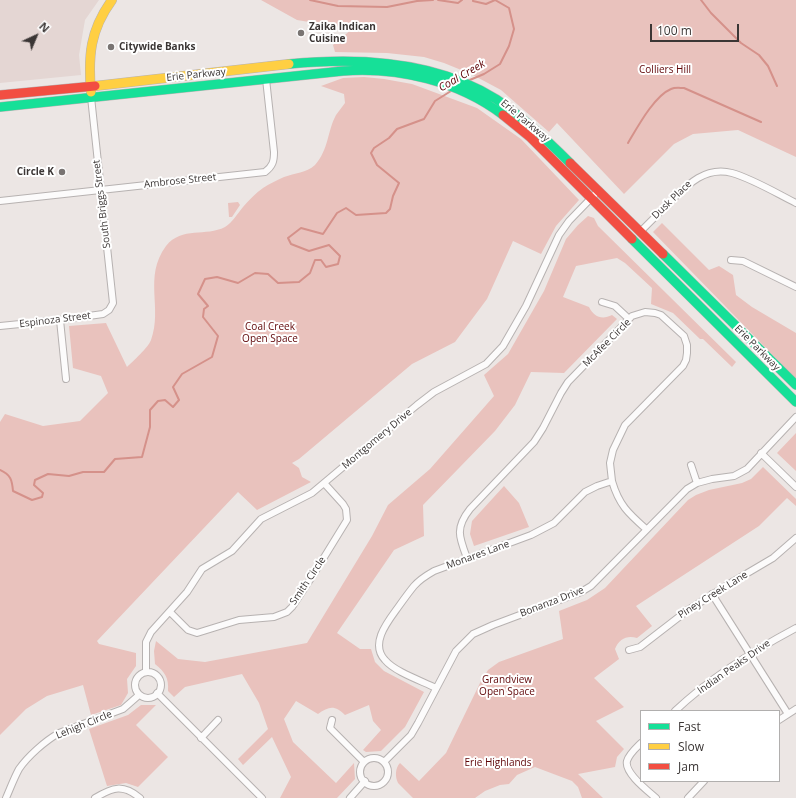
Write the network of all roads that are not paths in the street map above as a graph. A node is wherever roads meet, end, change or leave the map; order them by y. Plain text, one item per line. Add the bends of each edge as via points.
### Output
1 (112, 0) edge
2 (266, 79) junction
3 (90, 86) junction
4 (0, 95) edge
5 (91, 97) junction
6 (491, 102) junction
7 (0, 107) edge
8 (102, 190) junction
9 (599, 190) junction
10 (590, 198) junction
11 (0, 201) edge
12 (796, 203) edge
13 (640, 232) junction
14 (731, 260) dead end
15 (796, 287) edge
16 (602, 302) dead end
17 (109, 310) joint
18 (629, 319) junction
19 (60, 320) junction
20 (0, 326) edge
21 (66, 379) dead end
22 (796, 385) edge
23 (796, 402) edge
24 (796, 417) edge
25 (761, 453) junction
26 (691, 465) dead end
27 (612, 481) junction
28 (324, 483) junction
29 (697, 483) junction
30 (796, 487) edge
31 (646, 529) junction
32 (796, 538) edge
33 (467, 558) junction
34 (712, 594) junction
35 (170, 612) junction
36 (796, 628) edge
37 (629, 650) dead end
38 (751, 654) junction
39 (146, 672) junction
40 (436, 688) junction
41 (157, 693) junction
42 (139, 695) junction
43 (796, 709) edge
44 (676, 710) edge
45 (788, 714) junction
46 (780, 719) edge
47 (218, 720) dead end
48 (332, 720) dead end
49 (202, 739) junction
50 (640, 744) edge
51 (364, 762) junction
52 (384, 762) junction
53 (365, 782) junction
54 (703, 782) edge
55 (6, 798) edge
56 (95, 798) edge
57 (140, 798) edge
58 (262, 798) edge
59 (350, 798) edge
60 (656, 798) edge
61 (688, 798) edge

1 - 3 main road via 99,19 90,46
2 - 5 main road, Erie Parkway
2 - 6 main road, Erie Parkway via 377,70 421,77
2 - 8 street, Ambrose Street via 274,161 265,172
3 - 4 main road, Erie Parkway
3 - 5 main road
3 - 6 main road, Erie Parkway via 266,66 338,61 389,64 429,71 475,88
5 - 7 main road, Erie Parkway
5 - 8 street, South Briggs Street
6 - 9 main road, Erie Parkway via 523,120
6 - 10 main road, Erie Parkway via 530,137
8 - 11 street, Ambrose Street
8 - 17 street, South Briggs Street via 113,303
9 - 10 street, Montgomery Drive
9 - 13 main road, Erie Parkway
10 - 23 main road, Erie Parkway
10 - 28 street, Montgomery Drive via 559,235 519,320 494,357 478,369 434,392
12 - 13 street, Dusk Place via 732,173 710,173 684,187
13 - 22 main road, Erie Parkway
14 - 15 street via 743,261
16 - 18 street via 615,306
17 - 19 street, Espinoza Street via 103,314
18 - 27 street, McAfee Circle via 645,312 661,315 684,336 687,352 683,366 622,431 610,463
18 - 33 street, McAfee Circle via 568,382 534,442 464,516 460,540
19 - 20 street, Espinoza Street
19 - 21 street
24 - 25 street, Bonanza Drive
25 - 29 street, Bonanza Drive via 747,468 734,476
25 - 30 street
26 - 29 street
27 - 31 street via 616,495 624,508
27 - 33 street, Monares Lane via 584,492 554,523 531,535
28 - 35 street, Montgomery Drive via 312,493 261,519 232,550 202,570
28 - 35 street, Smith Circle via 343,504 347,520 287,612 274,617 246,619 197,633 188,630
29 - 31 street, Bonanza Drive via 687,489
31 - 40 street, Bonanza Drive via 599,578 581,592 493,624 474,634 456,650
32 - 34 street, Piney Creek Lane via 773,558
33 - 40 street, Monares Lane via 434,571 414,585 387,623 380,639 381,654 392,667
34 - 37 street, Piney Creek Lane via 640,647
34 - 38 street
35 - 39 street, Montgomery Drive via 151,632 146,642
36 - 38 street, Indian Peaks Drive
38 - 44 street, Indian Peaks Drive
38 - 45 street
39 - 41 street via 158,677 161,685
39 - 42 street via 136,679 135,687
40 - 52 street, Bonanza Drive via 411,735
41 - 42 street via 146,698
41 - 49 street
42 - 55 street, Lehigh Circle via 123,709 49,739 18,770
43 - 45 street
45 - 46 street
47 - 49 street
48 - 51 street via 330,728
49 - 58 street
50 - 60 street via 627,761 628,768
51 - 52 street via 374,758
51 - 53 street via 360,774
52 - 53 street via 388,770 383,782 374,785
53 - 59 street
54 - 61 street
56 - 57 street via 120,788

